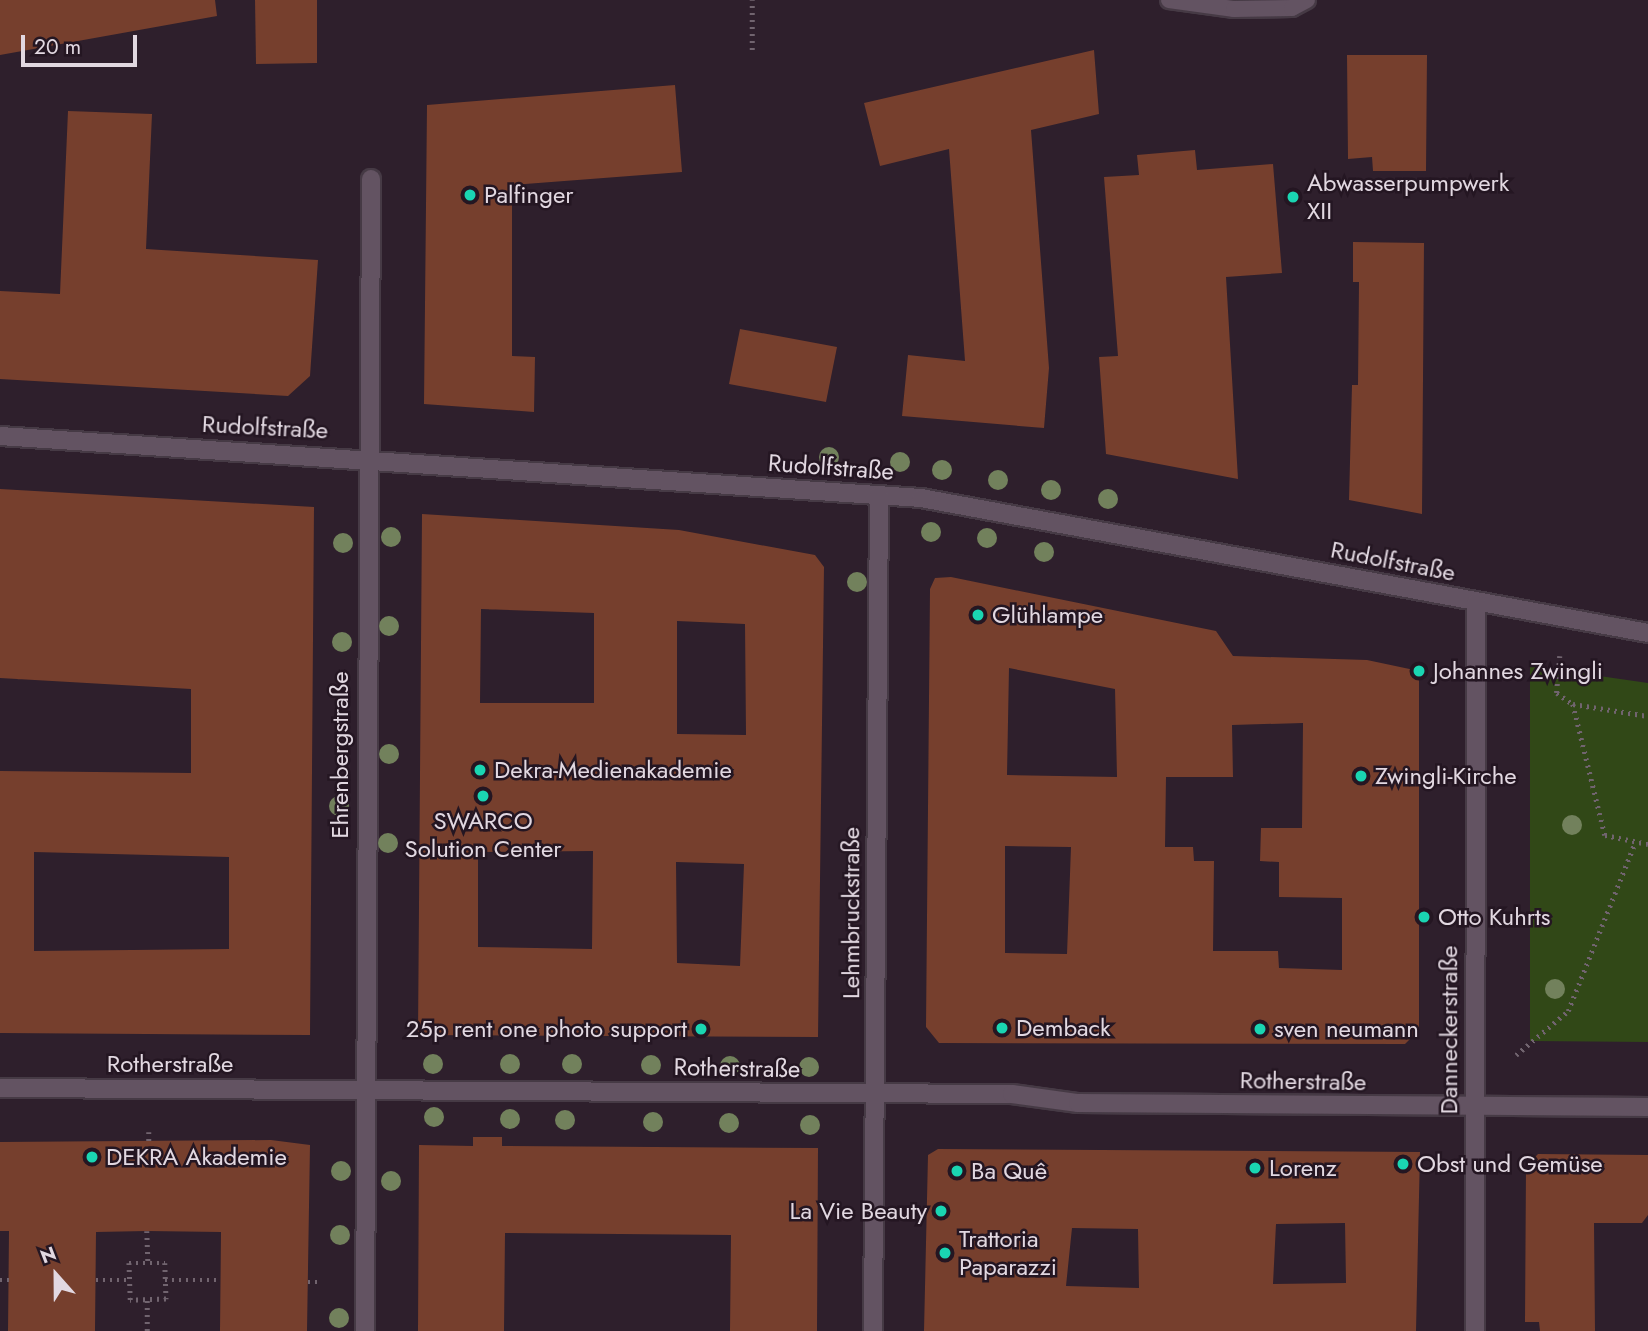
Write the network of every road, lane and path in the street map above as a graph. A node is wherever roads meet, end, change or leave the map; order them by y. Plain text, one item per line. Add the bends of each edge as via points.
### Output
1 (752, 0) edge
2 (1169, 0) edge
3 (1307, 0) edge
4 (752, 50) dead end
5 (371, 179) dead end
6 (0, 436) edge
7 (368, 457) junction
8 (879, 495) junction
9 (1476, 603) junction
10 (1648, 633) edge
11 (1560, 656) dead end
12 (1573, 704) junction
13 (1648, 716) edge
14 (1648, 844) edge
15 (1634, 845) junction
16 (1516, 1055) dead end
17 (0, 1088) edge
18 (364, 1090) junction
19 (874, 1093) junction
20 (1472, 1107) junction
21 (1648, 1107) edge
22 (149, 1132) dead end
23 (149, 1143) dead end
24 (147, 1231) dead end
25 (148, 1263) junction
26 (0, 1280) edge
27 (9, 1280) dead end
28 (96, 1280) dead end
29 (130, 1280) junction
30 (165, 1280) junction
31 (220, 1280) dead end
32 (308, 1282) dead end
33 (320, 1282) dead end
34 (148, 1300) junction
35 (147, 1331) edge
36 (365, 1331) edge
37 (873, 1331) edge
38 (1475, 1331) edge

1 - 4 path
2 - 3 lane via 1234,9 1292,8
5 - 7 street, Ehrenbergstraße
6 - 7 street, Rudolfstraße
7 - 8 street, Rudolfstraße
7 - 18 street, Ehrenbergstraße
8 - 9 street, Rudolfstraße
8 - 19 street, Lehmbruckstraße
9 - 10 street, Rudolfstraße
9 - 20 street, Danneckerstraße
11 - 12 path via 1557,693
12 - 13 path
12 - 15 path via 1605,835
14 - 15 path
15 - 16 path via 1568,1011
17 - 18 street, Rotherstraße
18 - 19 street, Rotherstraße
18 - 36 street, Ehrenbergstraße
19 - 20 street, Rotherstraße via 1012,1094 1078,1103
19 - 37 street, Lehmbruckstraße
20 - 21 street, Rotherstraße
20 - 38 street, Danneckerstraße
22 - 23 path
24 - 25 path
25 - 29 path via 129,1263
25 - 30 path via 165,1263
26 - 27 path
28 - 29 path
29 - 34 path via 130,1300
30 - 31 path
30 - 34 path via 166,1299
32 - 33 path
34 - 35 path

